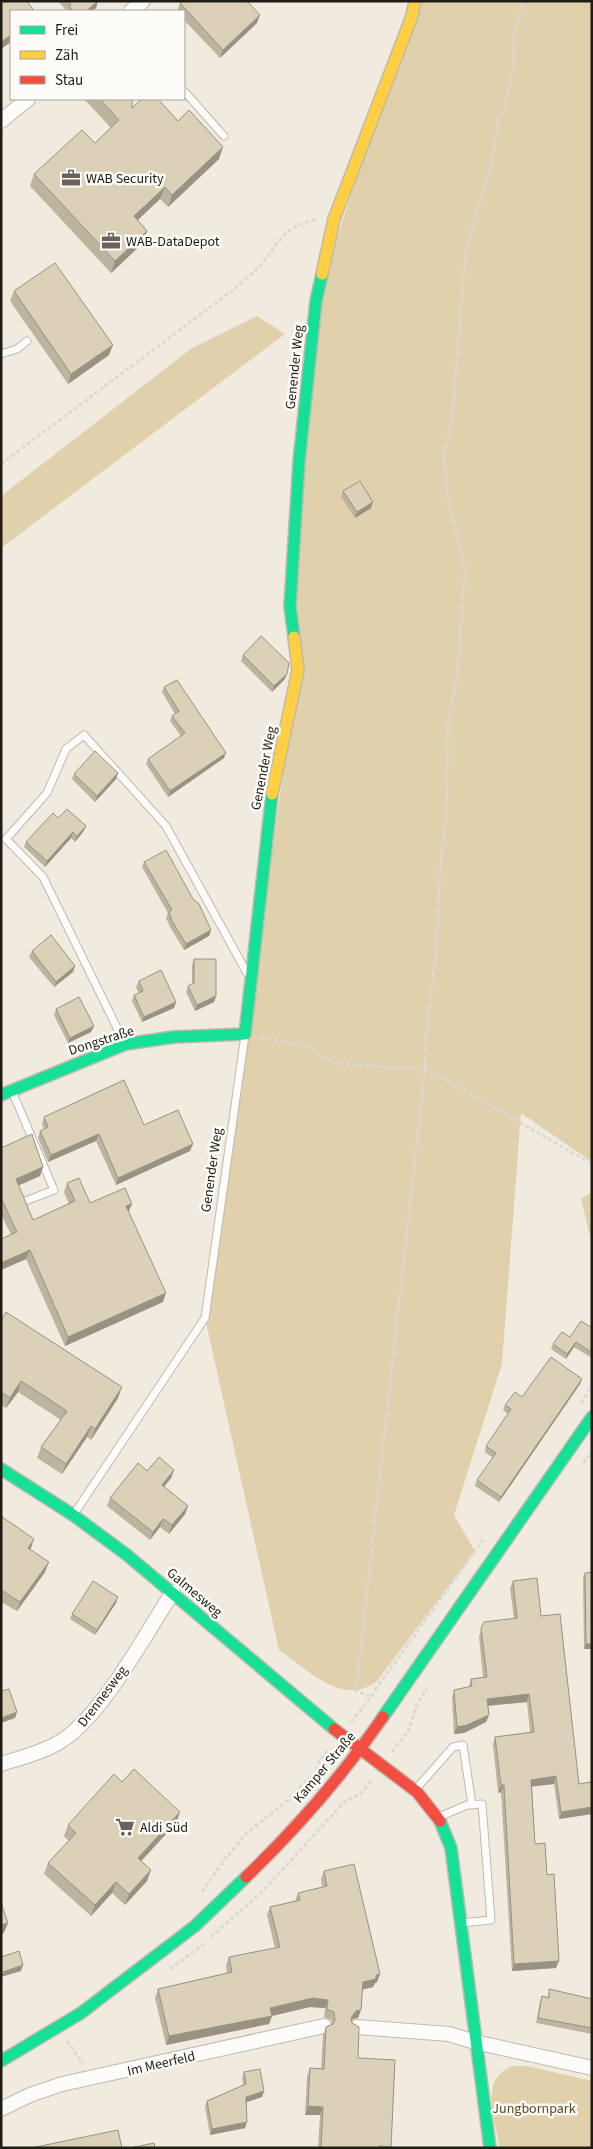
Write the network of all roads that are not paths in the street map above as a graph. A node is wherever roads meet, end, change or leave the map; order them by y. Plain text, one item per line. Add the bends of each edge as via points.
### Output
1 (143, 1) edge
2 (415, 1) edge
3 (132, 10) edge
4 (185, 91) edge
5 (27, 100) edge
6 (1, 121) edge
7 (224, 136) dead end
8 (27, 341) dead end
9 (1, 354) edge
10 (251, 981) junction
11 (246, 1034) junction
12 (126, 1044) junction
13 (7, 1093) edge
14 (23, 1202) edge
15 (592, 1416) edge
16 (1, 1469) edge
17 (73, 1515) junction
18 (173, 1592) junction
19 (360, 1750) junction
20 (1, 1764) edge
21 (415, 1790) junction
22 (472, 1805) junction
23 (438, 1817) junction
24 (460, 1923) junction
25 (324, 2026) edge
26 (356, 2028) edge
27 (475, 2042) junction
28 (1, 2061) edge
29 (592, 2068) edge
30 (1, 2109) edge
31 (490, 2148) edge

1 - 3 street
2 - 10 street, Genender Weg via 334,220 316,301 299,462 290,606 298,670 270,805
4 - 7 lane
5 - 6 street
8 - 9 lane via 17,349
10 - 11 street, Genender Weg
10 - 12 lane via 166,826 84,735 66,749 47,793 6,839 42,877
11 - 12 street, Dongstraße via 174,1037
11 - 17 lane, Genender Weg via 205,1318
12 - 13 street, Dongstraße
13 - 14 lane via 54,1190
15 - 19 street, Kamper Straße
16 - 17 street, Galmesweg
17 - 18 street, Galmesweg
18 - 19 street, Galmesweg
18 - 20 street, Drennesweg via 85,1722 57,1744
19 - 21 street
19 - 28 street, Kamper Straße via 262,1860 195,1926 81,2013
21 - 22 lane via 453,1747 463,1745
21 - 23 street
22 - 23 lane
22 - 24 lane via 482,1804 491,1920
23 - 24 street via 452,1848
24 - 27 street
25 - 30 street, Im Meerfeld via 62,2084
26 - 27 street via 449,2034
27 - 29 street
27 - 31 street

